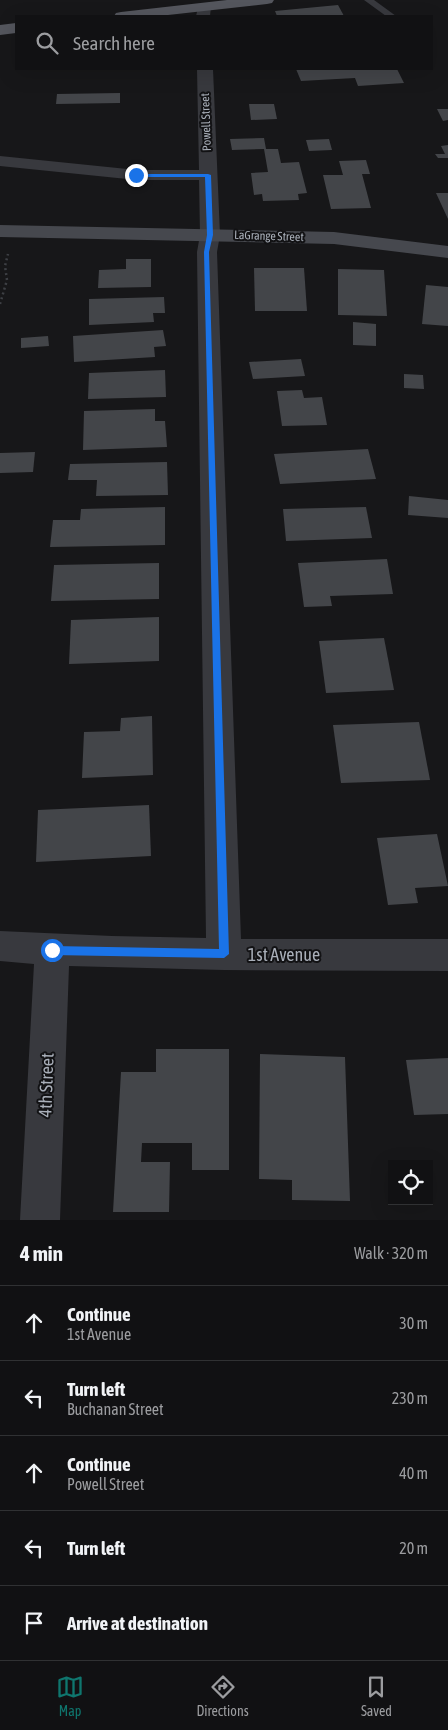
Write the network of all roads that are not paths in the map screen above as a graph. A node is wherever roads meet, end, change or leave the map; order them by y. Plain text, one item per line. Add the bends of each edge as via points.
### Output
1 (267, 0) edge
2 (368, 0) edge
3 (202, 8) edge
4 (131, 15) edge
5 (390, 15) edge
6 (205, 70) edge
7 (0, 161) edge
8 (208, 175) junction
9 (9, 232) edge
10 (210, 235) junction
11 (448, 252) edge
12 (0, 946) edge
13 (52, 950) junction
14 (224, 954) junction
15 (448, 955) edge
16 (40, 1220) edge

1 - 3 main road
2 - 5 lane
3 - 4 main road
6 - 8 street, Powell Street
7 - 8 street via 136,175
8 - 10 street, Powell Street
9 - 10 street, LaGrange Street
10 - 11 street, LaGrange Street via 334,238
10 - 14 street, Powell Street via 206,252
12 - 13 street, 1st Avenue
13 - 14 street, 1st Avenue
13 - 16 street, 4th Street
14 - 15 street, 1st Avenue

